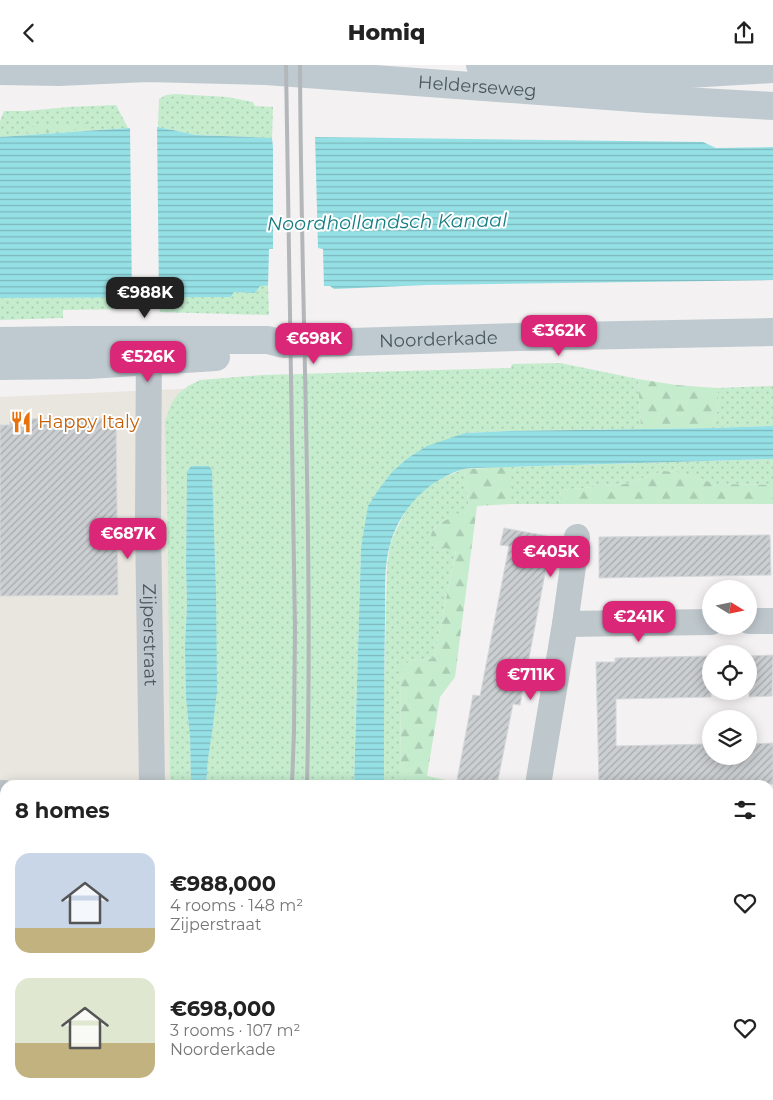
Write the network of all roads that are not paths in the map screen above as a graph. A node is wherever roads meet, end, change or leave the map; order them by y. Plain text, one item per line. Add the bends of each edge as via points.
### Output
1 (480, 65) edge
2 (732, 68) edge
3 (0, 71) edge
4 (769, 75) edge
5 (729, 103) junction
6 (773, 106) edge
7 (773, 331) edge
8 (0, 341) edge
9 (149, 346) junction
10 (0, 366) edge
11 (577, 537) dead end
12 (758, 621) edge
13 (773, 621) edge
14 (702, 622) edge
15 (566, 624) junction
16 (152, 780) edge
17 (539, 780) edge

1 - 2 main road, Helderseweg via 671,75
2 - 4 main road, Helderseweg
2 - 5 main road
3 - 5 main road, Helderseweg via 147,68 266,71
5 - 6 main road, Helderseweg
7 - 9 main road, Noorderkade via 283,344 268,339
8 - 9 main road, Noorderkade via 73,339
9 - 10 main road, Noorderkade via 88,365
9 - 16 street, Zijperstraat
11 - 15 street
12 - 13 street
14 - 15 street
15 - 17 street

